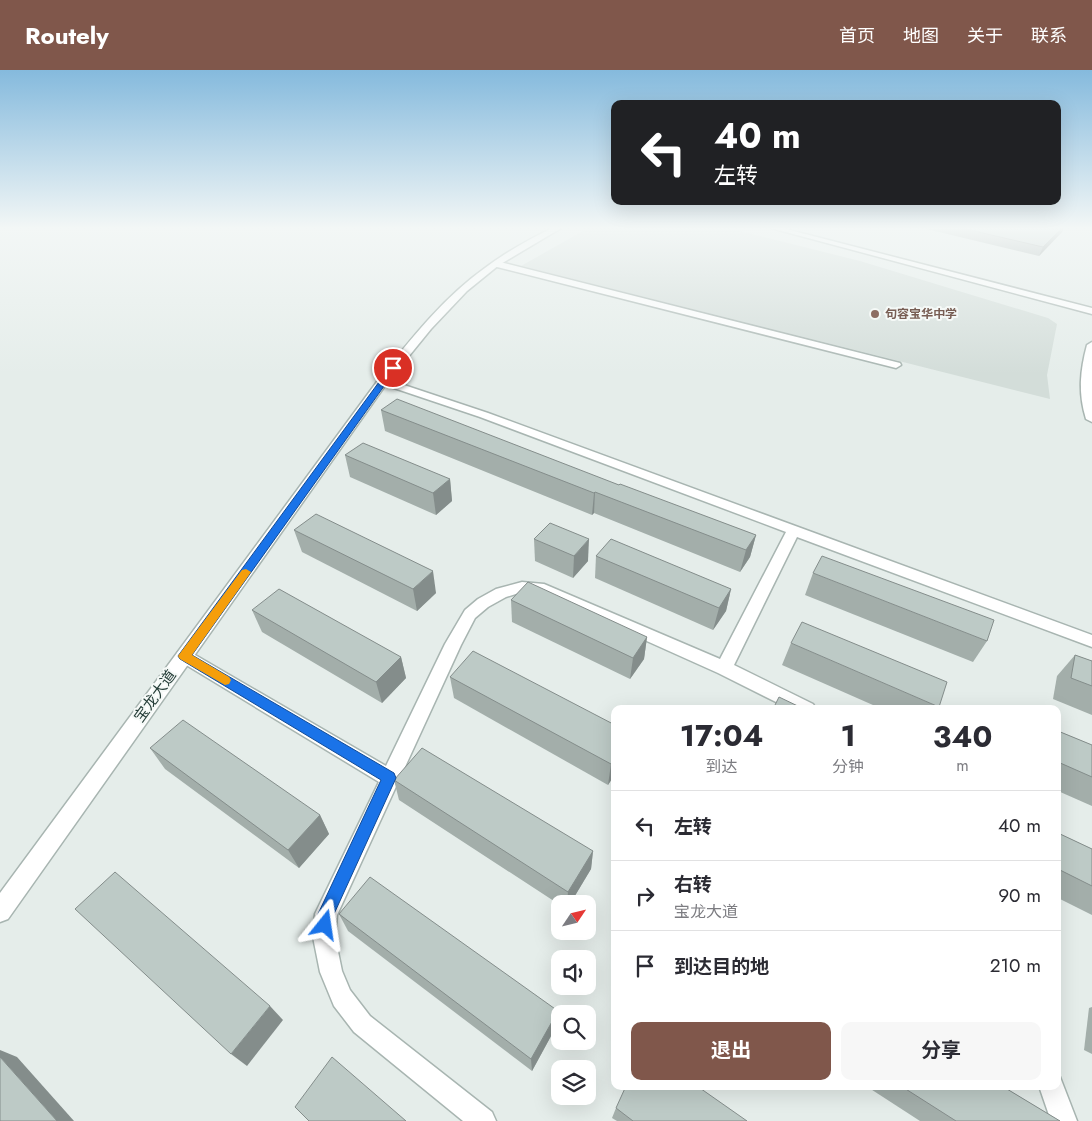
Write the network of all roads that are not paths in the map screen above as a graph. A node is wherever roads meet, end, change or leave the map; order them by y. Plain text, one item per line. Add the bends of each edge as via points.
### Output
1 (479, 276) edge
2 (544, 276) edge
3 (958, 276) edge
4 (1092, 311) edge
5 (1092, 345) edge
6 (896, 365) dead end
7 (383, 381) junction
8 (1092, 419) edge
9 (793, 530) junction
10 (1092, 641) edge
11 (184, 656) junction
12 (724, 668) junction
13 (800, 705) edge
14 (389, 778) junction
15 (0, 911) edge
16 (1052, 1090) edge
17 (483, 1121) edge
18 (1064, 1121) edge

1 - 7 street, 宝龙大道 via 434,319
2 - 6 street
3 - 4 street
5 - 8 street via 1084,379 1086,404
7 - 9 street via 484,415
7 - 11 street, 宝龙大道
9 - 10 street
9 - 12 street
11 - 14 street
11 - 15 street, 宝龙大道
12 - 13 street
12 - 14 street via 544,589 522,587 501,593 470,614
14 - 17 street via 326,914 324,937 330,972 342,998 362,1024
16 - 18 street

